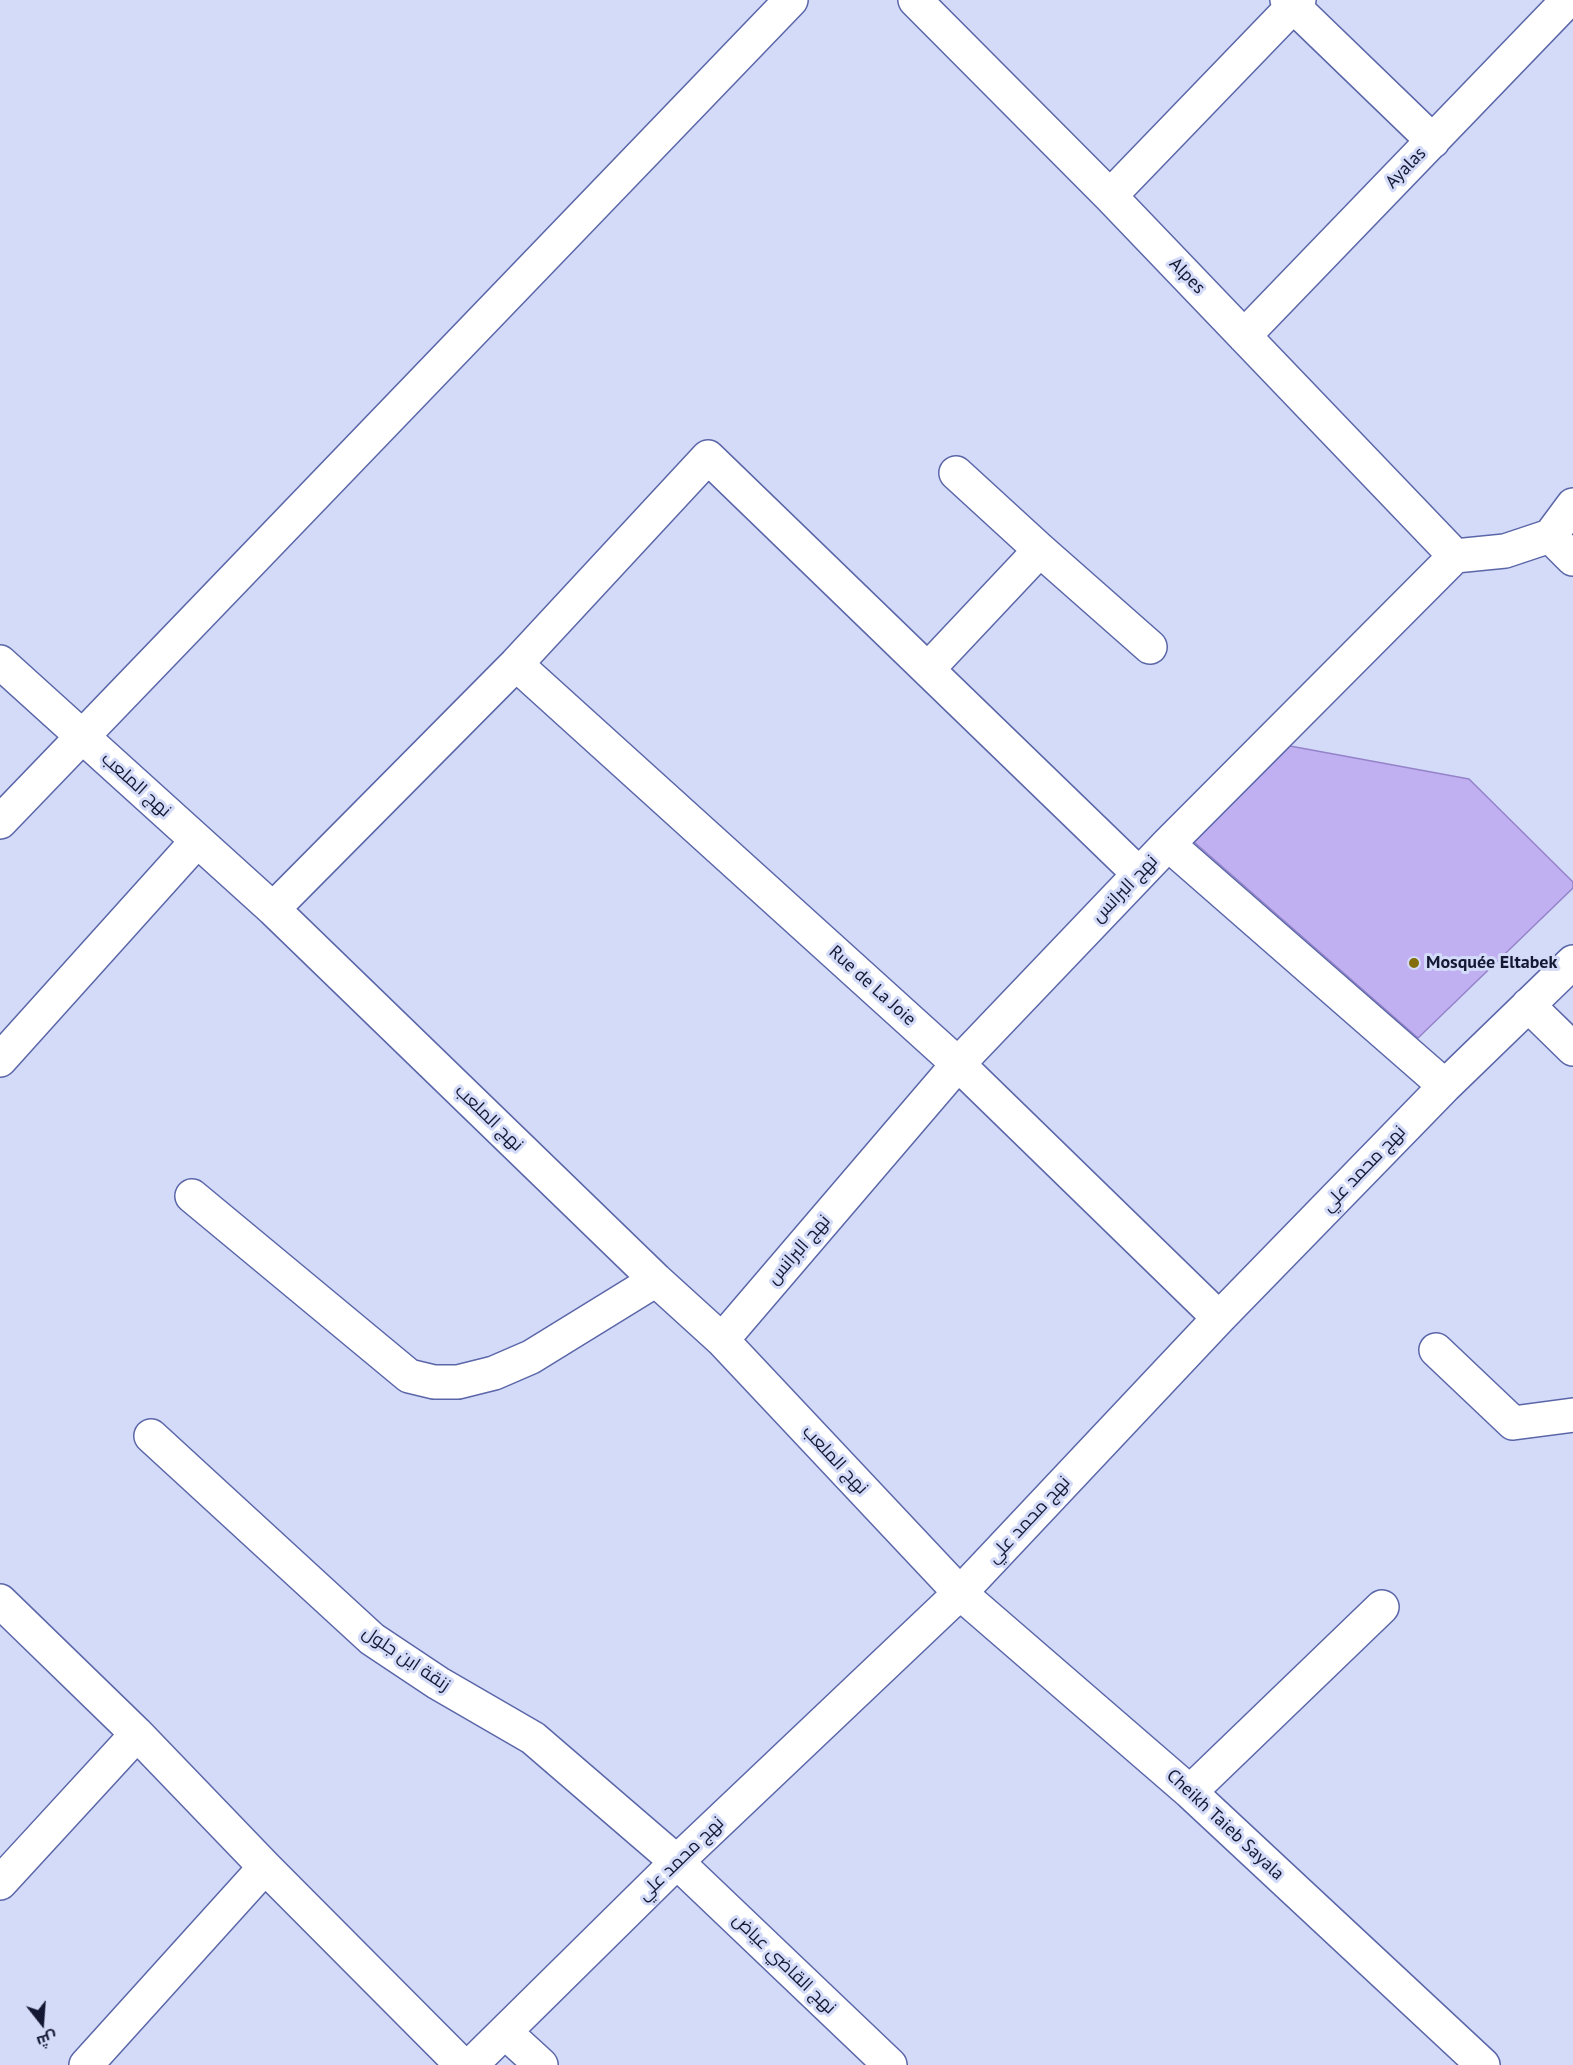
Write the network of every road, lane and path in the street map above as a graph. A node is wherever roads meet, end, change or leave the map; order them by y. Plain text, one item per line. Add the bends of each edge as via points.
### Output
1 (791, 0) edge
2 (915, 0) edge
3 (1568, 0) edge
4 (1293, 2) edge
5 (1433, 141) junction
6 (1110, 196) junction
7 (1244, 336) junction
8 (956, 473) dead end
9 (1573, 505) edge
10 (1550, 536) junction
11 (1040, 550) junction
12 (1455, 556) junction
13 (1573, 559) edge
14 (1150, 647) dead end
15 (0, 662) edge
16 (516, 664) junction
17 (928, 669) junction
18 (82, 737) junction
19 (0, 822) edge
20 (197, 841) junction
21 (1168, 844) junction
22 (1139, 874) junction
23 (273, 909) junction
24 (1573, 962) edge
25 (1528, 1005) junction
26 (1573, 1049) edge
27 (0, 1060) edge
28 (958, 1064) junction
29 (1444, 1086) junction
30 (192, 1196) dead end
31 (656, 1280) junction
32 (1219, 1318) junction
33 (722, 1340) junction
34 (1436, 1350) dead end
35 (1573, 1415) edge
36 (152, 1436) dead end
37 (960, 1593) junction
38 (0, 1601) edge
39 (1382, 1607) dead end
40 (137, 1734) junction
41 (1190, 1792) junction
42 (677, 1862) junction
43 (265, 1867) junction
44 (0, 1883) edge
45 (505, 2032) junction
46 (86, 2065) edge
47 (462, 2065) edge
48 (471, 2065) edge
49 (541, 2065) edge
50 (890, 2065) edge
51 (1483, 2065) edge

1 - 18 street
2 - 6 street, Alpes
3 - 5 street, Ayalas
4 - 5 street
4 - 6 street
5 - 7 street, Ayalas
6 - 7 street, Alpes
7 - 12 street, Alpes
8 - 11 street
9 - 10 street
10 - 12 street via 1505,550
10 - 13 street
11 - 14 street
11 - 17 street
12 - 21 street, نهج البرانس
15 - 18 street, نهج الملعب
16 - 17 street via 708,457
16 - 23 street
16 - 28 street, Rue de La Joie
17 - 22 street
18 - 19 street
18 - 20 street, نهج الملعب
20 - 23 street, نهج الملعب
20 - 27 street
21 - 22 street, نهج البرانس
21 - 29 street
22 - 28 street, نهج البرانس
23 - 31 street, نهج الملعب
24 - 25 street, نهج محمد علي
25 - 26 street
25 - 29 street, نهج محمد علي
28 - 32 street, Rue de La Joie
28 - 33 street, نهج البرانس
29 - 32 street, نهج محمد علي
30 - 31 street via 409,1376 434,1382 458,1382 531,1357
31 - 33 street, نهج الملعب
32 - 37 street, نهج محمد علي
33 - 37 street, نهج الملعب
34 - 35 street via 1513,1423
36 - 42 street, زنقة ابن جلول via 372,1639 533,1738
37 - 41 street, Cheikh Taieb Sayala
37 - 42 street, نهج محمد علي
38 - 40 street
39 - 41 street
40 - 43 street
40 - 44 street
41 - 51 street, Cheikh Taieb Sayala
42 - 45 street, نهج محمد علي
42 - 50 street, نهج القاضي عياض
43 - 46 street
43 - 47 street
45 - 48 street, نهج محمد علي
45 - 49 street

